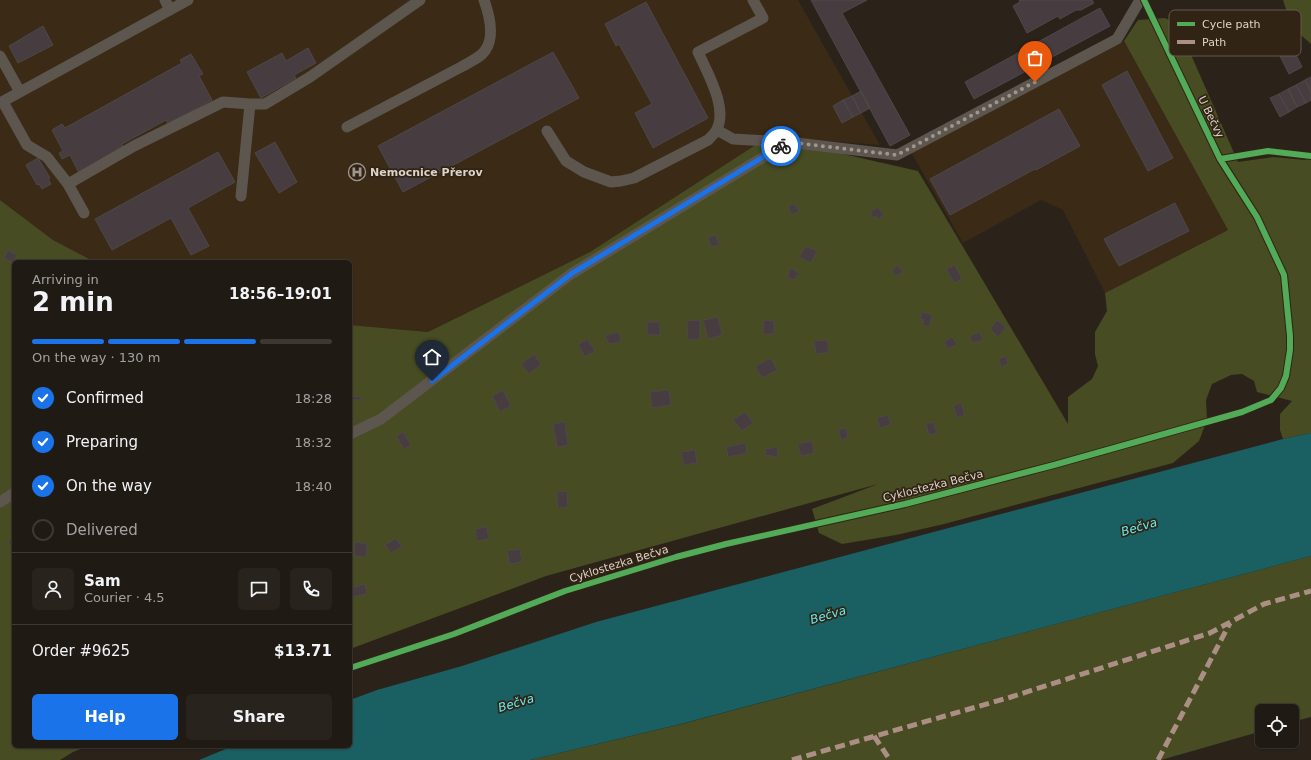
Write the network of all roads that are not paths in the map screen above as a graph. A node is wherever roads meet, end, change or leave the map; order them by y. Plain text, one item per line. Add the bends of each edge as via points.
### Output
1 (188, 0) edge
2 (420, 0) edge
3 (484, 0) edge
4 (753, 0) edge
5 (1140, 0) edge
6 (167, 5) edge
7 (0, 56) edge
8 (20, 92) junction
9 (1, 102) edge
10 (250, 104) junction
11 (348, 127) dead end
12 (716, 130) junction
13 (547, 131) dead end
14 (788, 142) junction
15 (68, 184) junction
16 (241, 196) dead end
17 (84, 213) dead end
18 (352, 433) edge
19 (12, 495) edge
20 (0, 502) edge

1 - 6 lane
2 - 10 lane via 310,77 265,104
3 - 11 lane via 490,27 486,50 464,66
4 - 12 lane via 763,18 698,52 716,91 720,119
5 - 14 lane via 1117,39 897,155
6 - 8 lane
7 - 8 lane
8 - 9 lane
9 - 15 lane via 27,145 47,157
10 - 15 lane via 224,102 134,146
10 - 16 lane
12 - 13 lane via 708,140 634,178 611,182 584,172 566,161
12 - 14 lane via 733,139
14 - 18 lane via 571,274 381,419
15 - 17 lane
19 - 20 lane

